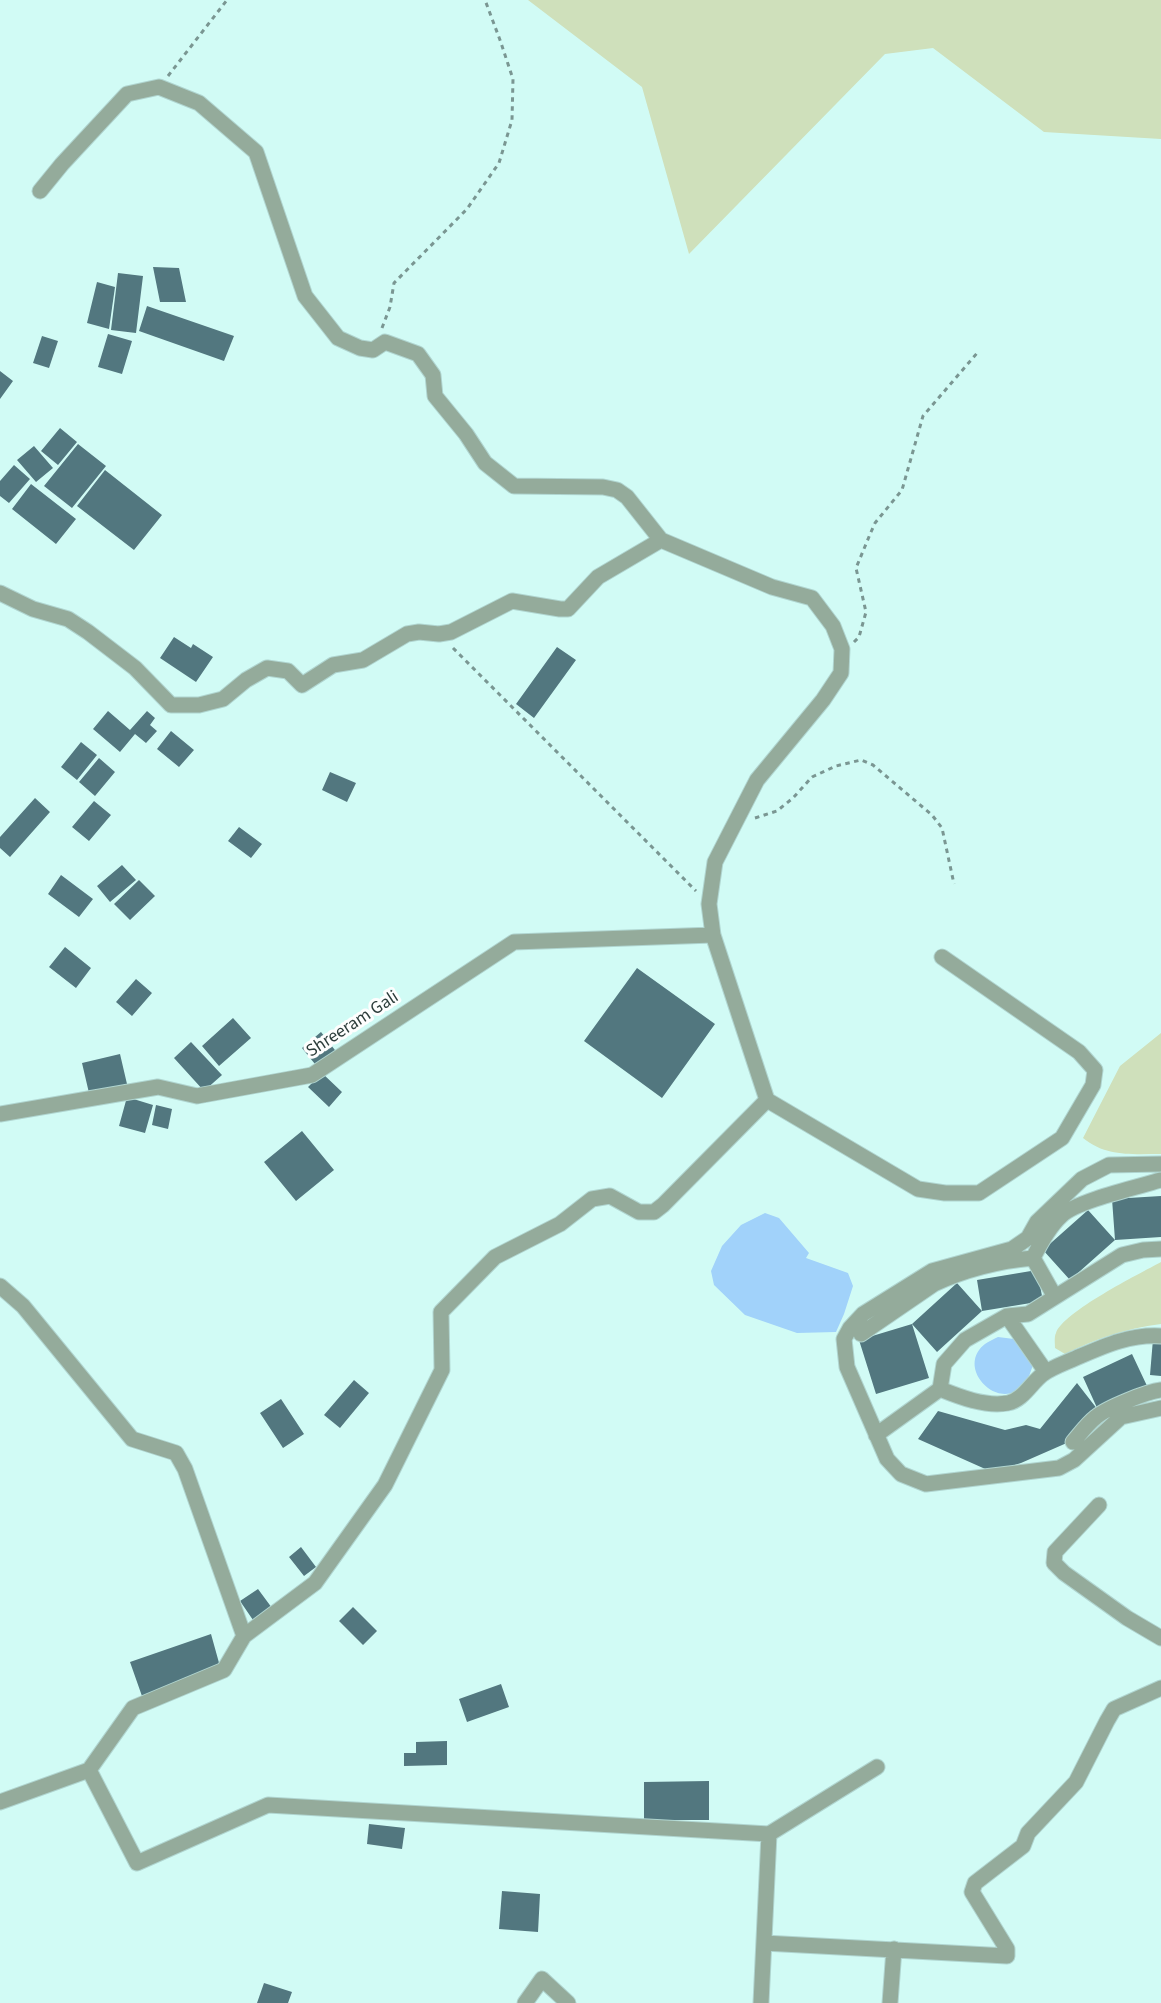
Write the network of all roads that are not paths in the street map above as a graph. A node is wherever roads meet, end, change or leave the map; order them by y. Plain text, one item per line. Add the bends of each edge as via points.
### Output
1 (40, 191) dead end
2 (661, 540) junction
3 (0, 593) edge
4 (713, 935) junction
5 (942, 957) dead end
6 (767, 1100) junction
7 (0, 1114) edge
8 (1161, 1164) edge
9 (1161, 1180) edge
10 (1161, 1249) edge
11 (1033, 1258) junction
12 (0, 1286) edge
13 (1055, 1297) junction
14 (1007, 1316) junction
15 (861, 1334) dead end
16 (1161, 1336) edge
17 (1046, 1372) junction
18 (940, 1389) junction
19 (1161, 1390) edge
20 (1161, 1408) edge
21 (876, 1435) junction
22 (1073, 1442) dead end
23 (1099, 1505) dead end
24 (244, 1636) junction
25 (1161, 1638) edge
26 (1161, 1688) edge
27 (877, 1767) dead end
28 (89, 1770) junction
29 (0, 1802) edge
30 (769, 1834) junction
31 (764, 1943) junction
32 (894, 1949) junction
33 (525, 2003) edge
34 (568, 2003) edge
35 (761, 2003) edge
36 (890, 2003) edge

1 - 2 street via 127,94 159,87 199,103 256,152 305,296 339,338 360,348 373,350 385,342 418,354 433,375 435,396 485,463 514,486 617,490
2 - 3 street via 598,577 568,609 512,601 451,632 407,634 363,660 333,665 302,685 288,671 267,668 223,699 199,705 171,705 135,668 88,632 68,619 33,609
2 - 4 street via 772,587 812,598 833,626 843,649 841,673 757,780 715,862 709,904
4 - 6 street
4 - 7 street, Shreeram Gali via 514,942 312,1075 197,1096 159,1087
5 - 6 street via 1079,1052 1095,1070 1093,1085 1062,1138 979,1193 945,1193 918,1189
6 - 24 street via 654,1212 639,1212 610,1196 592,1199 560,1224 495,1257 441,1312 442,1370 385,1485 315,1583
8 - 21 street via 1109,1165 1082,1179 1061,1197 1037,1222 1028,1238 1012,1249 932,1271 862,1314 844,1339 847,1367
9 - 11 street via 1102,1197 1061,1215
10 - 13 street via 1122,1255
11 - 13 street
11 - 15 street via 946,1278
12 - 24 street via 23,1306 132,1439 176,1453
13 - 14 street via 1028,1314
14 - 17 street
14 - 18 street via 965,1340 944,1364
16 - 17 street via 1113,1342
17 - 18 street via 1023,1395 998,1404 965,1399
18 - 21 street
19 - 22 street via 1104,1412
20 - 21 street via 1121,1418 1074,1460 1059,1468 926,1484 901,1474 887,1459
23 - 25 street via 1055,1552 1054,1563 1127,1618
24 - 28 street via 224,1670 133,1708
26 - 32 street via 1114,1709 1076,1782 1028,1833 1023,1846 975,1883 972,1892 1007,1949 1007,1956
27 - 30 street
28 - 29 street
28 - 30 street via 137,1863 268,1805
30 - 31 street
31 - 32 street
31 - 35 street
32 - 36 street
33 - 34 street via 542,1979

